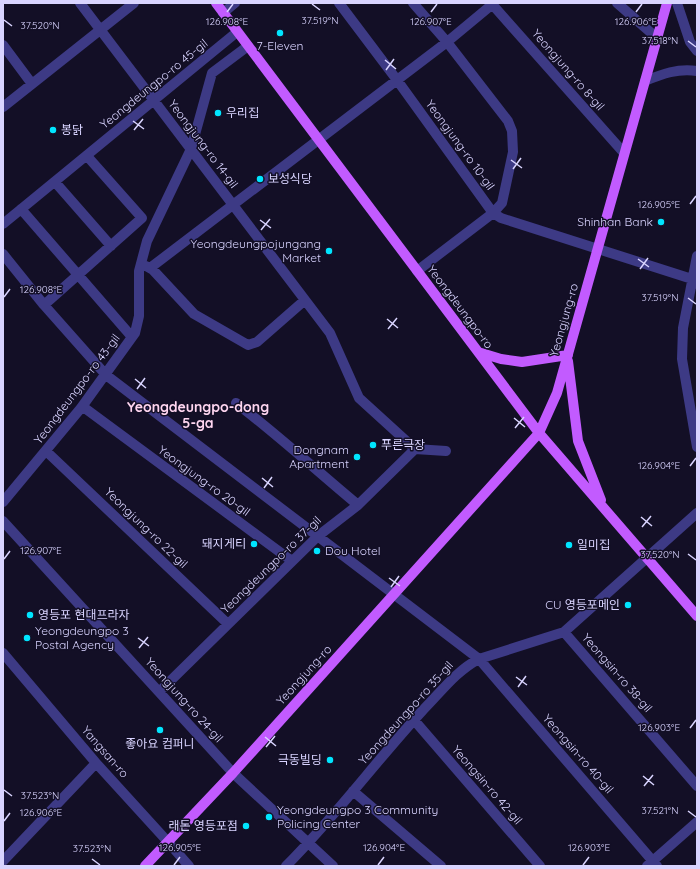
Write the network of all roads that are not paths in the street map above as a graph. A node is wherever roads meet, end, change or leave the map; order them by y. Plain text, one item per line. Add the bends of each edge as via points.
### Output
1 (80, 3) edge
2 (134, 3) edge
3 (216, 3) edge
4 (235, 3) edge
5 (339, 3) edge
6 (413, 3) edge
7 (617, 3) edge
8 (667, 3) edge
9 (677, 3) edge
10 (493, 4) edge
11 (223, 12) junction
12 (100, 29) junction
13 (237, 32) junction
14 (657, 38) junction
15 (446, 42) junction
16 (3, 45) edge
17 (248, 46) junction
18 (697, 51) edge
19 (697, 71) edge
20 (397, 80) junction
21 (645, 81) junction
22 (32, 84) junction
23 (154, 100) junction
24 (3, 107) edge
25 (318, 139) junction
26 (191, 149) junction
27 (624, 154) junction
28 (87, 156) junction
29 (54, 182) junction
30 (232, 204) junction
31 (20, 208) junction
32 (493, 213) junction
33 (3, 224) edge
34 (111, 246) junction
35 (597, 249) junction
36 (3, 254) edge
37 (697, 256) edge
38 (146, 266) junction
39 (417, 271) junction
40 (79, 274) junction
41 (695, 282) edge
42 (305, 300) junction
43 (44, 305) junction
44 (132, 337) junction
45 (478, 352) junction
46 (568, 355) junction
47 (106, 375) junction
48 (236, 403) dead end
49 (81, 408) junction
50 (539, 433) junction
51 (697, 447) edge
52 (415, 449) junction
53 (46, 451) junction
54 (446, 451) dead end
55 (3, 502) edge
56 (358, 505) junction
57 (603, 506) junction
58 (697, 513) edge
59 (3, 521) edge
60 (318, 536) junction
61 (647, 558) junction
62 (292, 561) junction
63 (394, 594) junction
64 (697, 616) edge
65 (228, 624) junction
66 (564, 632) junction
67 (3, 653) edge
68 (479, 659) junction
69 (159, 692) junction
70 (414, 720) junction
71 (96, 763) junction
72 (233, 773) junction
73 (697, 786) edge
74 (354, 790) junction
75 (697, 822) edge
76 (168, 842) junction
77 (309, 843) junction
78 (3, 861) edge
79 (652, 864) edge
80 (145, 866) edge
81 (189, 866) edge
82 (286, 866) edge
83 (333, 866) edge
84 (441, 866) edge
85 (540, 866) edge

1 - 12 street, Yeongjung-ro 14-gil
2 - 12 street
3 - 11 main road, Yeongdeungpo-ro
4 - 11 street
5 - 20 street, Yeongjung-ro 10-gil
6 - 15 street
7 - 14 street
8 - 14 main road, Yeongjung-ro
9 - 18 street via 690,42
10 - 15 street
10 - 27 street, Yeongjung-ro 8-gil
11 - 13 main road, Yeongdeungpo-ro
12 - 22 street
12 - 23 street, Yeongjung-ro 14-gil
13 - 17 main road, Yeongdeungpo-ro
13 - 23 street, Yeongdeungpo-ro 45-gil
14 - 21 main road, Yeongjung-ro
15 - 20 street
15 - 32 street via 508,121 512,131 513,152 502,203
16 - 22 street
17 - 25 main road, Yeongdeungpo-ro
17 - 26 street, Yeongdeungpo-ro 43-gil via 212,73
19 - 21 street via 674,71
20 - 25 street
20 - 32 street, Yeongjung-ro 10-gil
21 - 27 main road, Yeongjung-ro
22 - 24 street
23 - 26 street, Yeongjung-ro 14-gil
23 - 28 street, Yeongdeungpo-ro 45-gil
25 - 30 street
25 - 39 main road, Yeongdeungpo-ro
26 - 30 street, Yeongjung-ro 14-gil
26 - 38 street, Yeongdeungpo-ro 43-gil via 147,241
27 - 35 main road, Yeongjung-ro
28 - 29 street, Yeongdeungpo-ro 45-gil
28 - 34 street via 142,218
29 - 31 street, Yeongdeungpo-ro 45-gil
29 - 34 street
30 - 38 street
30 - 42 street, Yeongjung-ro 14-gil
31 - 33 street, Yeongdeungpo-ro 45-gil
31 - 40 street
32 - 35 street, Yeongjung-ro 10-gil via 501,218
32 - 39 street
34 - 40 street
35 - 41 street, Yeongjung-ro 10-gil
35 - 46 main road, Yeongjung-ro
36 - 43 street
37 - 41 street
38 - 42 street via 194,314 248,345 257,342
38 - 44 street, Yeongdeungpo-ro 43-gil via 139,271 139,316
39 - 45 main road, Yeongdeungpo-ro
40 - 43 street
40 - 44 street
41 - 51 street via 683,328 682,359
42 - 52 street, Yeongjung-ro 14-gil via 330,333 359,398
43 - 47 street
44 - 47 street, Yeongdeungpo-ro 43-gil
45 - 46 main road via 501,360 522,362
45 - 50 main road, Yeongdeungpo-ro
46 - 50 main road, Yeongjung-ro via 557,393
46 - 57 main road via 578,441
47 - 49 street, Yeongdeungpo-ro 43-gil
47 - 60 street
48 - 56 street
49 - 53 street, Yeongdeungpo-ro 43-gil
49 - 62 street, Yeongjung-ro 20-gil
50 - 57 main road, Yeongdeungpo-ro
50 - 63 main road, Yeongjung-ro
52 - 54 street
52 - 56 street, Yeongdeungpo-ro 37-gil
53 - 55 street, Yeongdeungpo-ro 43-gil
53 - 65 street, Yeongjung-ro 22-gil
56 - 60 street, Yeongdeungpo-ro 37-gil
57 - 61 main road, Yeongdeungpo-ro
58 - 61 street, Yeongdeungpo-ro 35-gil
59 - 69 street, Yeongjung-ro 24-gil
60 - 62 street, Yeongdeungpo-ro 37-gil
60 - 63 street
61 - 64 main road, Yeongdeungpo-ro
61 - 66 street, Yeongdeungpo-ro 35-gil
62 - 65 street, Yeongdeungpo-ro 37-gil
63 - 68 street
63 - 72 main road, Yeongjung-ro
65 - 69 street, Yeongdeungpo-ro 37-gil
66 - 68 street, Yeongdeungpo-ro 35-gil
66 - 73 street, Yeongsin-ro 38-gil
67 - 71 street, Yangsan-ro
68 - 70 street, Yeongdeungpo-ro 35-gil via 458,673
68 - 79 street, Yeongsin-ro 40-gil
69 - 72 street, Yeongjung-ro 24-gil
70 - 74 street, Yeongdeungpo-ro 35-gil
70 - 85 street, Yeongsin-ro 42-gil
71 - 76 street, Yangsan-ro
71 - 78 street
72 - 76 main road, Yeongjung-ro
72 - 77 street
74 - 77 street, Yeongdeungpo-ro 35-gil
74 - 84 street
75 - 79 street
76 - 80 main road, Yeongjung-ro
76 - 81 street, Yangsan-ro
77 - 82 street, Yeongdeungpo-ro 35-gil
77 - 83 street

